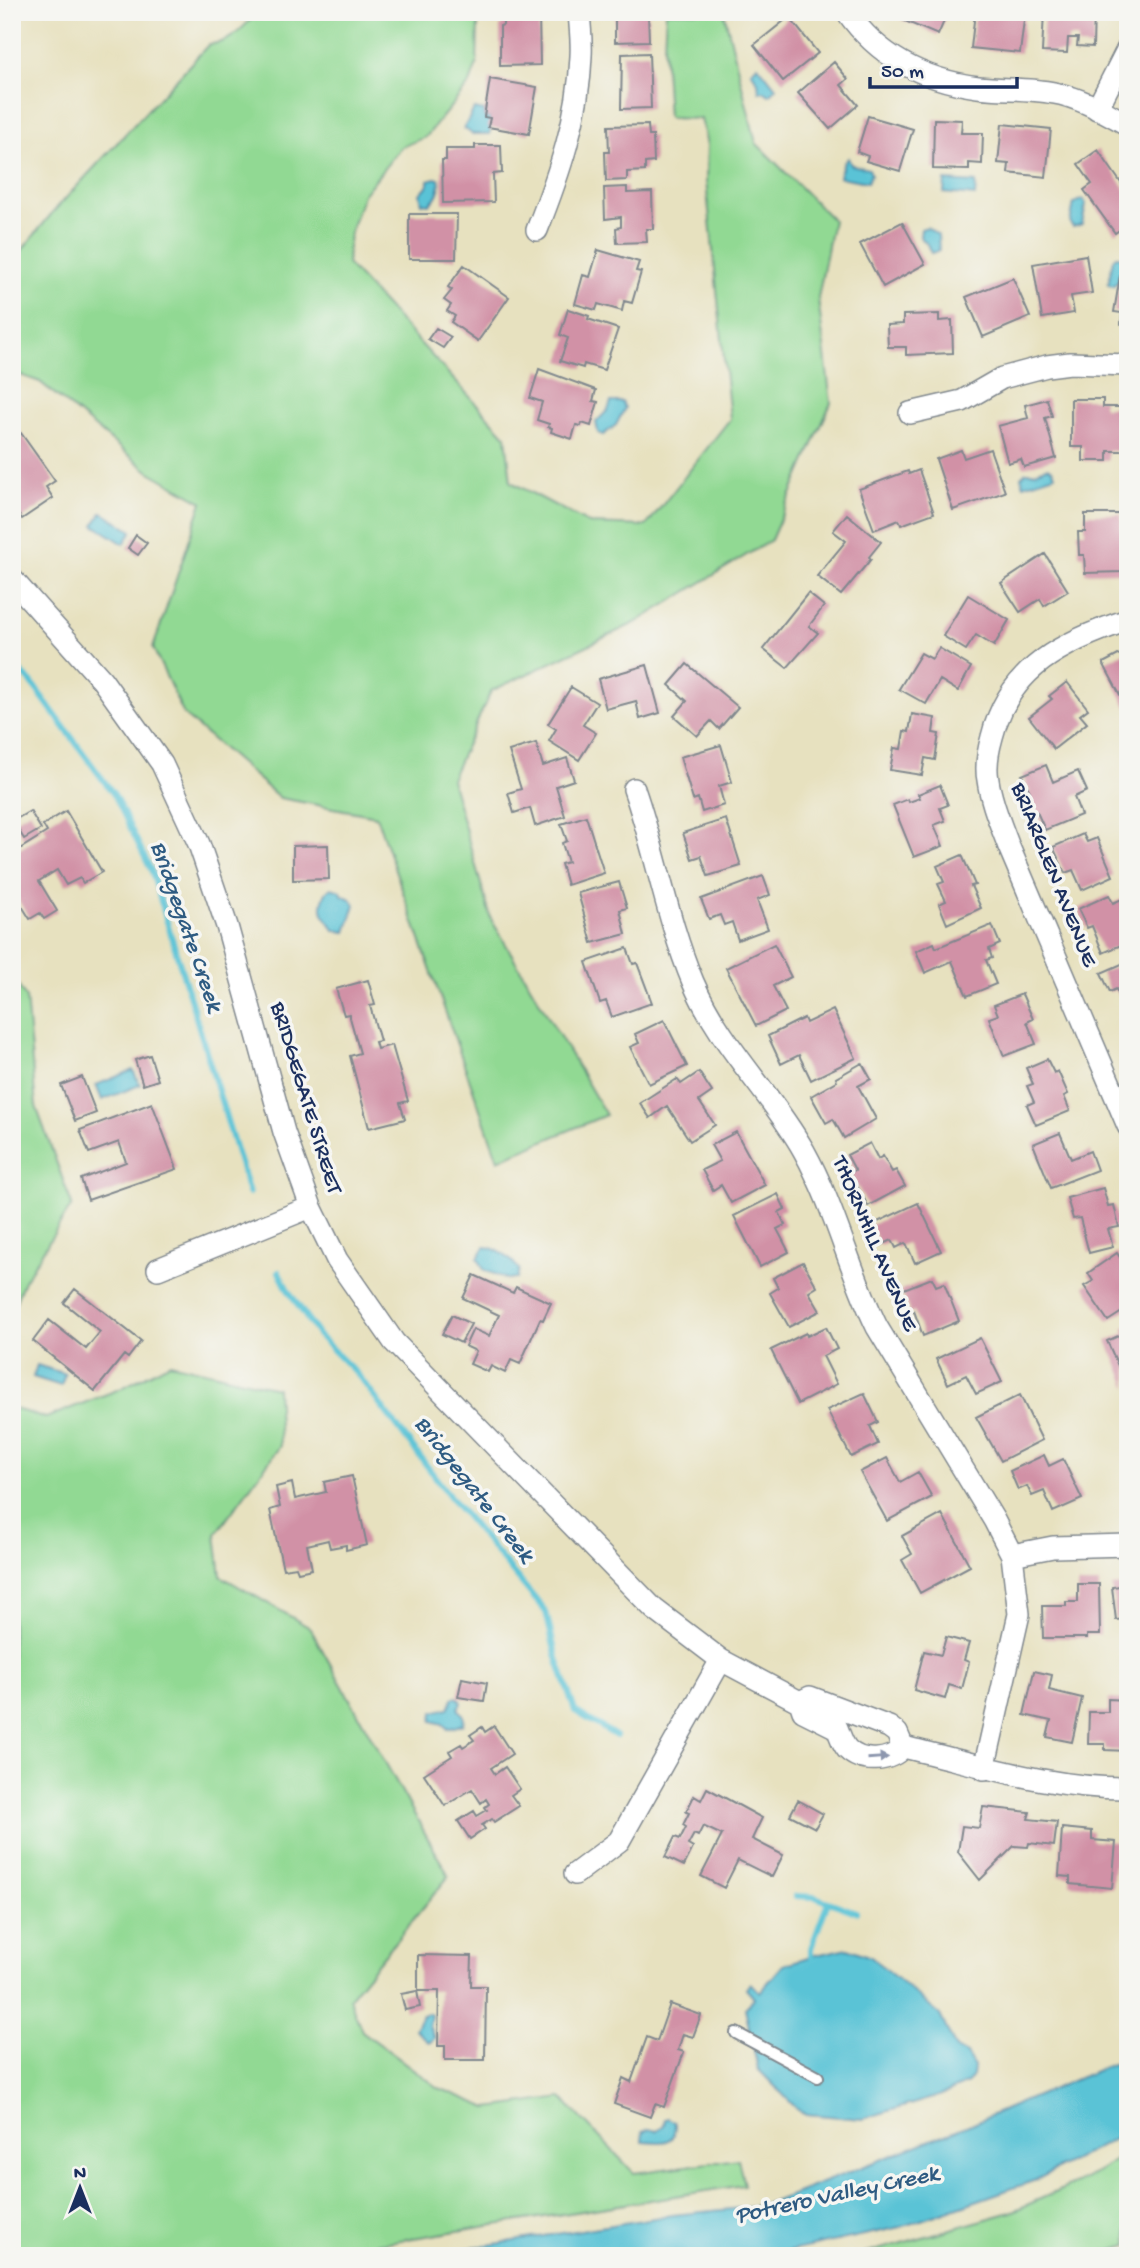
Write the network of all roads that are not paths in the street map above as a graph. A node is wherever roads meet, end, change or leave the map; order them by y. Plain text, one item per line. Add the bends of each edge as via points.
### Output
1 (579, 12) edge
2 (847, 12) edge
3 (1128, 48) edge
4 (1097, 108) junction
5 (1128, 125) edge
6 (537, 230) dead end
7 (1128, 365) edge
8 (910, 413) dead end
9 (12, 579) edge
10 (1128, 620) edge
11 (634, 789) dead end
12 (1128, 1126) edge
13 (311, 1207) junction
14 (158, 1269) dead end
15 (1128, 1545) edge
16 (1012, 1555) junction
17 (721, 1660) junction
18 (845, 1721) junction
19 (904, 1747) junction
20 (984, 1769) junction
21 (1128, 1788) edge
22 (575, 1874) dead end
23 (736, 2033) dead end
24 (818, 2077) dead end

1 - 6 street via 581,54 574,117
2 - 4 street via 871,41 922,75 979,87 1054,93
3 - 4 street
4 - 5 street
7 - 8 street via 1047,366 1002,378 962,401
9 - 13 street, BRIDGEGATE STREET via 102,680 162,764 199,844 219,903
10 - 12 street, BRIARGLEN AVENUE via 1091,632 1030,669 1005,699 987,756 992,800 1005,835
11 - 16 street, THORNHILL AVENUE via 680,947 710,1018 802,1148 826,1196 877,1327
13 - 14 street
13 - 17 street, BRIDGEGATE STREET via 337,1260 394,1342 654,1609
15 - 16 street via 1054,1547
16 - 20 street, THORNHILL AVENUE via 1019,1614
17 - 18 street, BRIDGEGATE STREET via 800,1702 810,1697
17 - 22 street via 619,1841
18 - 19 street, BRIDGEGATE STREET via 889,1727
18 -> 19 street via 843,1744 859,1758 887,1758
19 - 20 street
20 - 21 street via 1039,1780
23 - 24 lane

